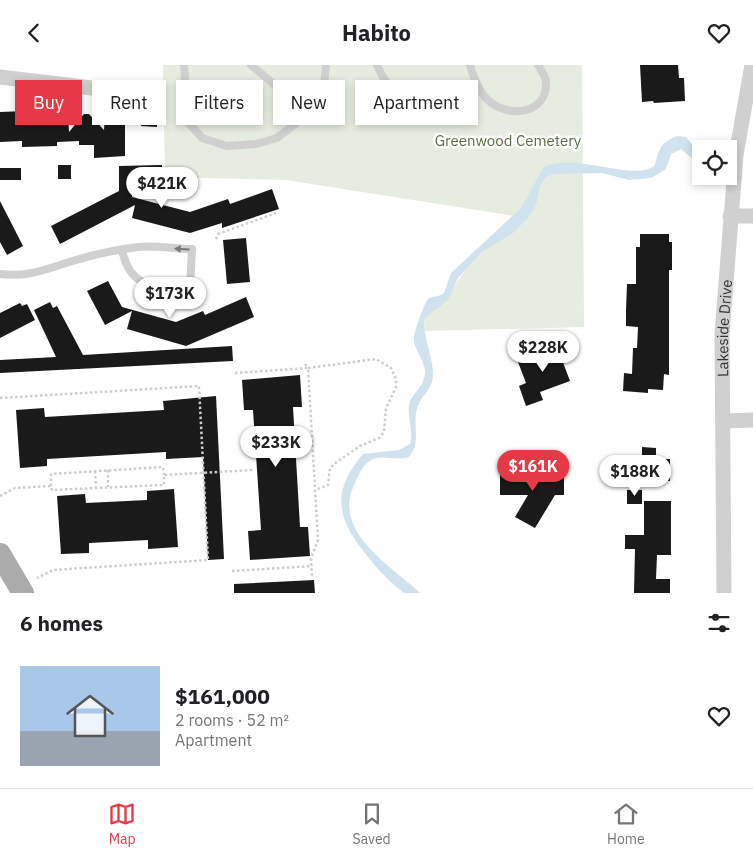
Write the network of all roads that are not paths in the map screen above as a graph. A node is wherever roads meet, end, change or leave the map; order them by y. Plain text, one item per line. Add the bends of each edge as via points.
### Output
1 (184, 65) edge
2 (251, 65) edge
3 (326, 65) edge
4 (377, 65) edge
5 (470, 65) edge
6 (538, 65) edge
7 (752, 65) edge
8 (0, 77) edge
9 (325, 80) edge
10 (384, 80) edge
11 (474, 80) edge
12 (273, 83) edge
13 (478, 87) edge
14 (92, 88) edge
15 (291, 125) edge
16 (730, 216) junction
17 (753, 216) edge
18 (122, 250) junction
19 (0, 274) edge
20 (753, 419) edge
21 (724, 421) junction
22 (0, 554) edge
23 (30, 585) edge
24 (724, 593) edge

1 - 15 lane via 188,122 202,138 227,146 256,144 277,138
2 - 12 lane
3 - 9 lane
4 - 10 lane
5 - 11 lane
6 - 13 lane via 546,81 544,98 532,110 511,112 492,104
7 - 16 street, Lakeside Drive via 736,155
8 - 14 street
16 - 17 street
16 - 21 street, Lakeside Drive via 722,333
18 -> 18 lane via 126,267 135,279 150,284 190,288 192,249 140,247
18 - 19 lane via 32,274
20 - 21 street
21 - 24 street, Lakeside Drive
22 - 23 main road

